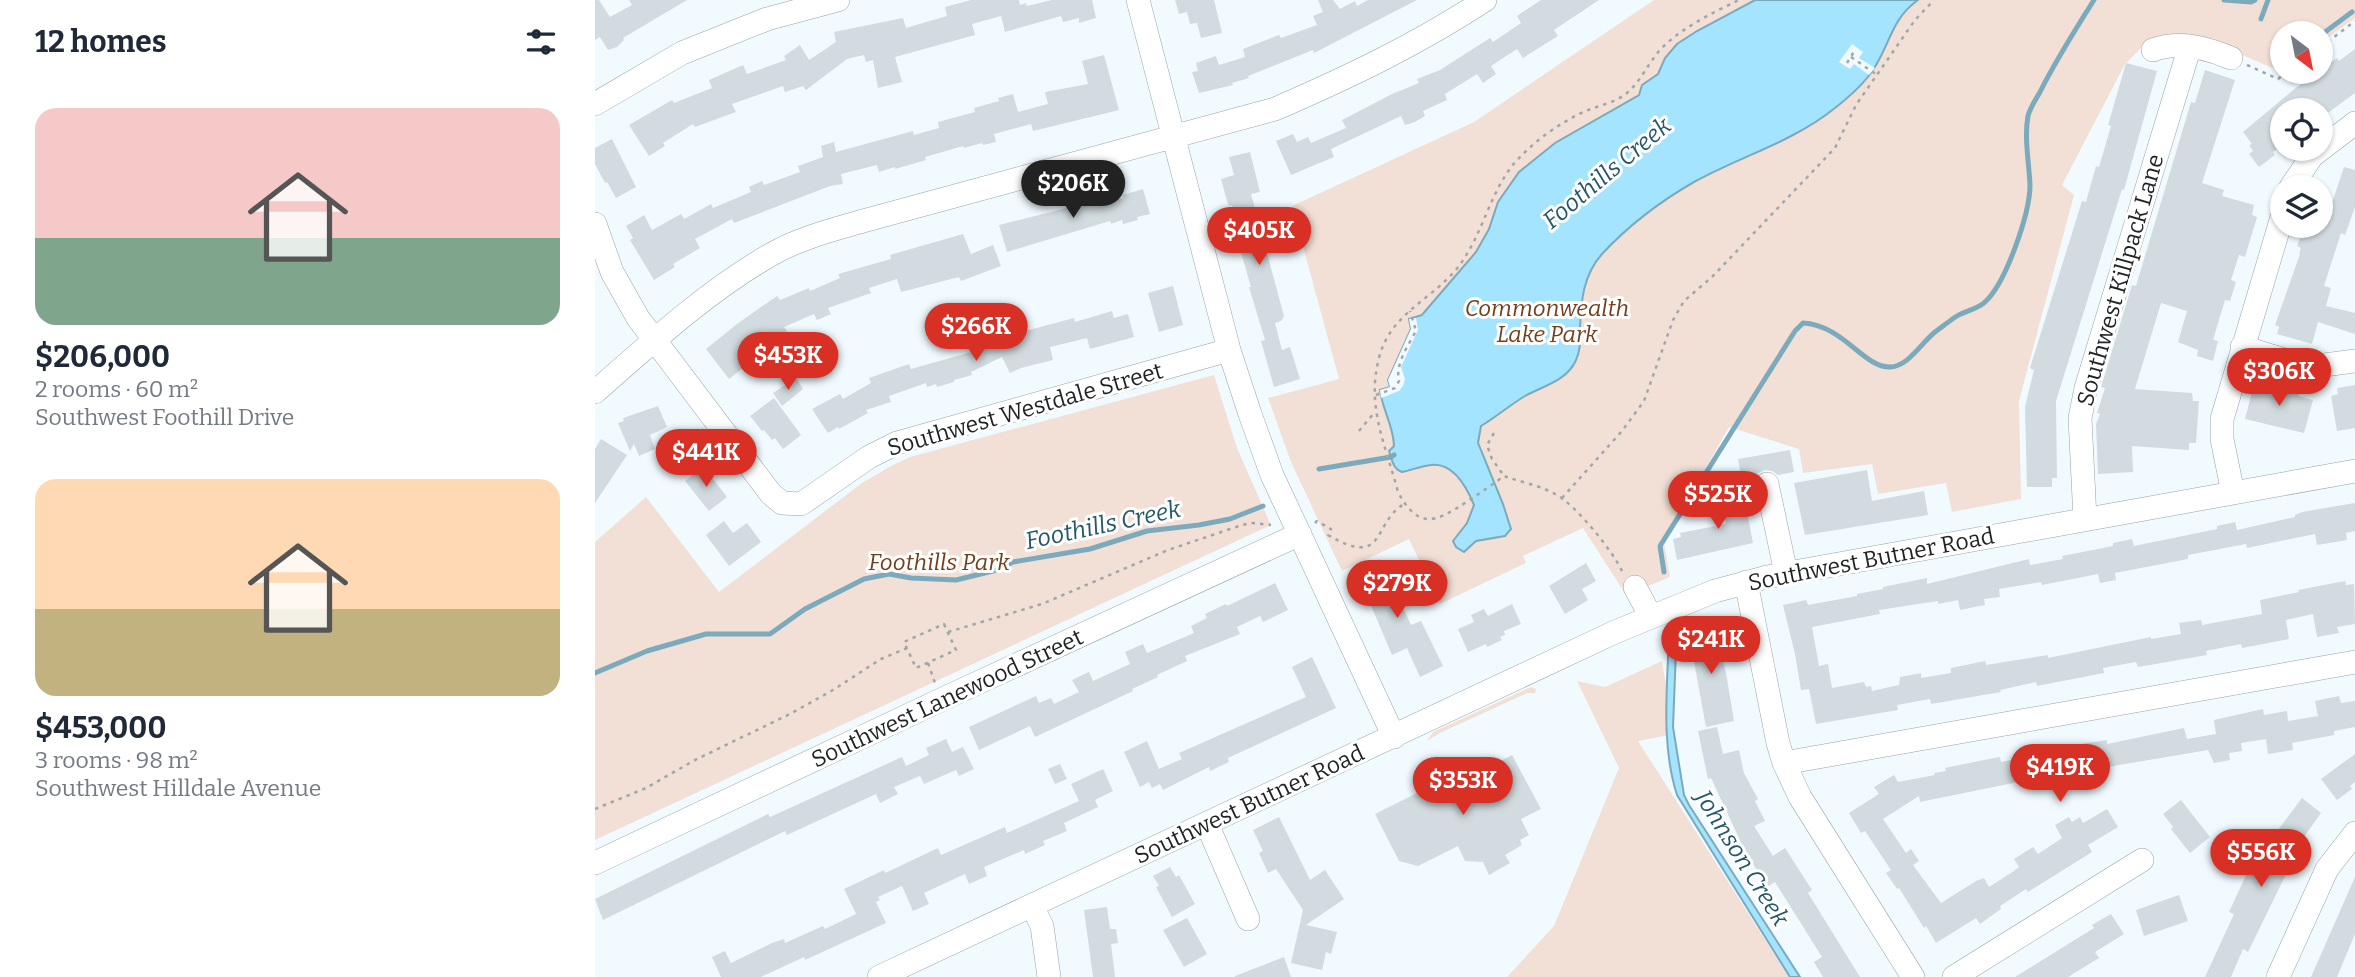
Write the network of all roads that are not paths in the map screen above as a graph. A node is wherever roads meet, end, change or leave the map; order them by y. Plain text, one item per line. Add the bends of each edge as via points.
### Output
1 (838, 0) edge
2 (1138, 0) edge
3 (1485, 0) edge
4 (2190, 46) junction
5 (2154, 50) dead end
6 (2231, 58) road end
7 (595, 104) edge
8 (2355, 123) edge
9 (1174, 137) junction
10 (2299, 175) edge
11 (595, 224) edge
12 (2276, 238) edge
13 (654, 341) junction
14 (2242, 347) junction
15 (1229, 350) junction
16 (2355, 361) edge
17 (595, 392) edge
18 (2355, 471) edge
19 (1767, 484) dead end
20 (2234, 493) junction
21 (2085, 519) junction
22 (1300, 534) junction
23 (1786, 573) junction
24 (1746, 582) junction
25 (1635, 587) road end
26 (1651, 617) junction
27 (2355, 662) edge
28 (1394, 737) junction
29 (1784, 764) junction
30 (1207, 824) junction
31 (2355, 834) edge
32 (2141, 860) dead end
33 (595, 863) edge
34 (1032, 906) junction
35 (1248, 919) dead end
36 (879, 977) edge
37 (1049, 977) edge
38 (1913, 977) edge
39 (1955, 977) edge
40 (2278, 977) edge

1 - 7 street via 767,19 682,53
2 - 9 street
3 - 9 street via 1417,43 1319,90 1275,109
4 - 5 street via 2164,45
4 - 6 street
4 - 21 street, Southwest Killpack Lane via 2086,388 2080,418
8 - 10 street via 2312,156
9 - 13 street via 815,235 774,253 728,283
9 - 15 street
11 - 13 street via 612,272
12 - 14 street
13 - 15 street, Southwest Westdale Street via 771,494 792,504 809,500 847,471 897,443
13 - 17 street
14 - 16 street via 2301,365
14 - 20 street via 2222,419
15 - 22 street via 1272,475
18 - 20 street, Southwest Butner Road
19 - 23 street
20 - 21 street, Southwest Butner Road
21 - 23 street, Southwest Butner Road
22 - 28 street
22 - 33 street, Southwest Lanewood Street
23 - 24 street, Southwest Butner Road
24 - 26 street, Southwest Butner Road
24 - 29 street
25 - 26 street
26 - 28 street, Southwest Butner Road
27 - 29 street
28 - 30 street, Southwest Butner Road
29 - 38 street
30 - 34 street, Southwest Butner Road
30 - 35 street
31 - 40 street via 2327,869
32 - 39 street
34 - 36 street, Southwest Butner Road
34 - 37 street via 1042,926

